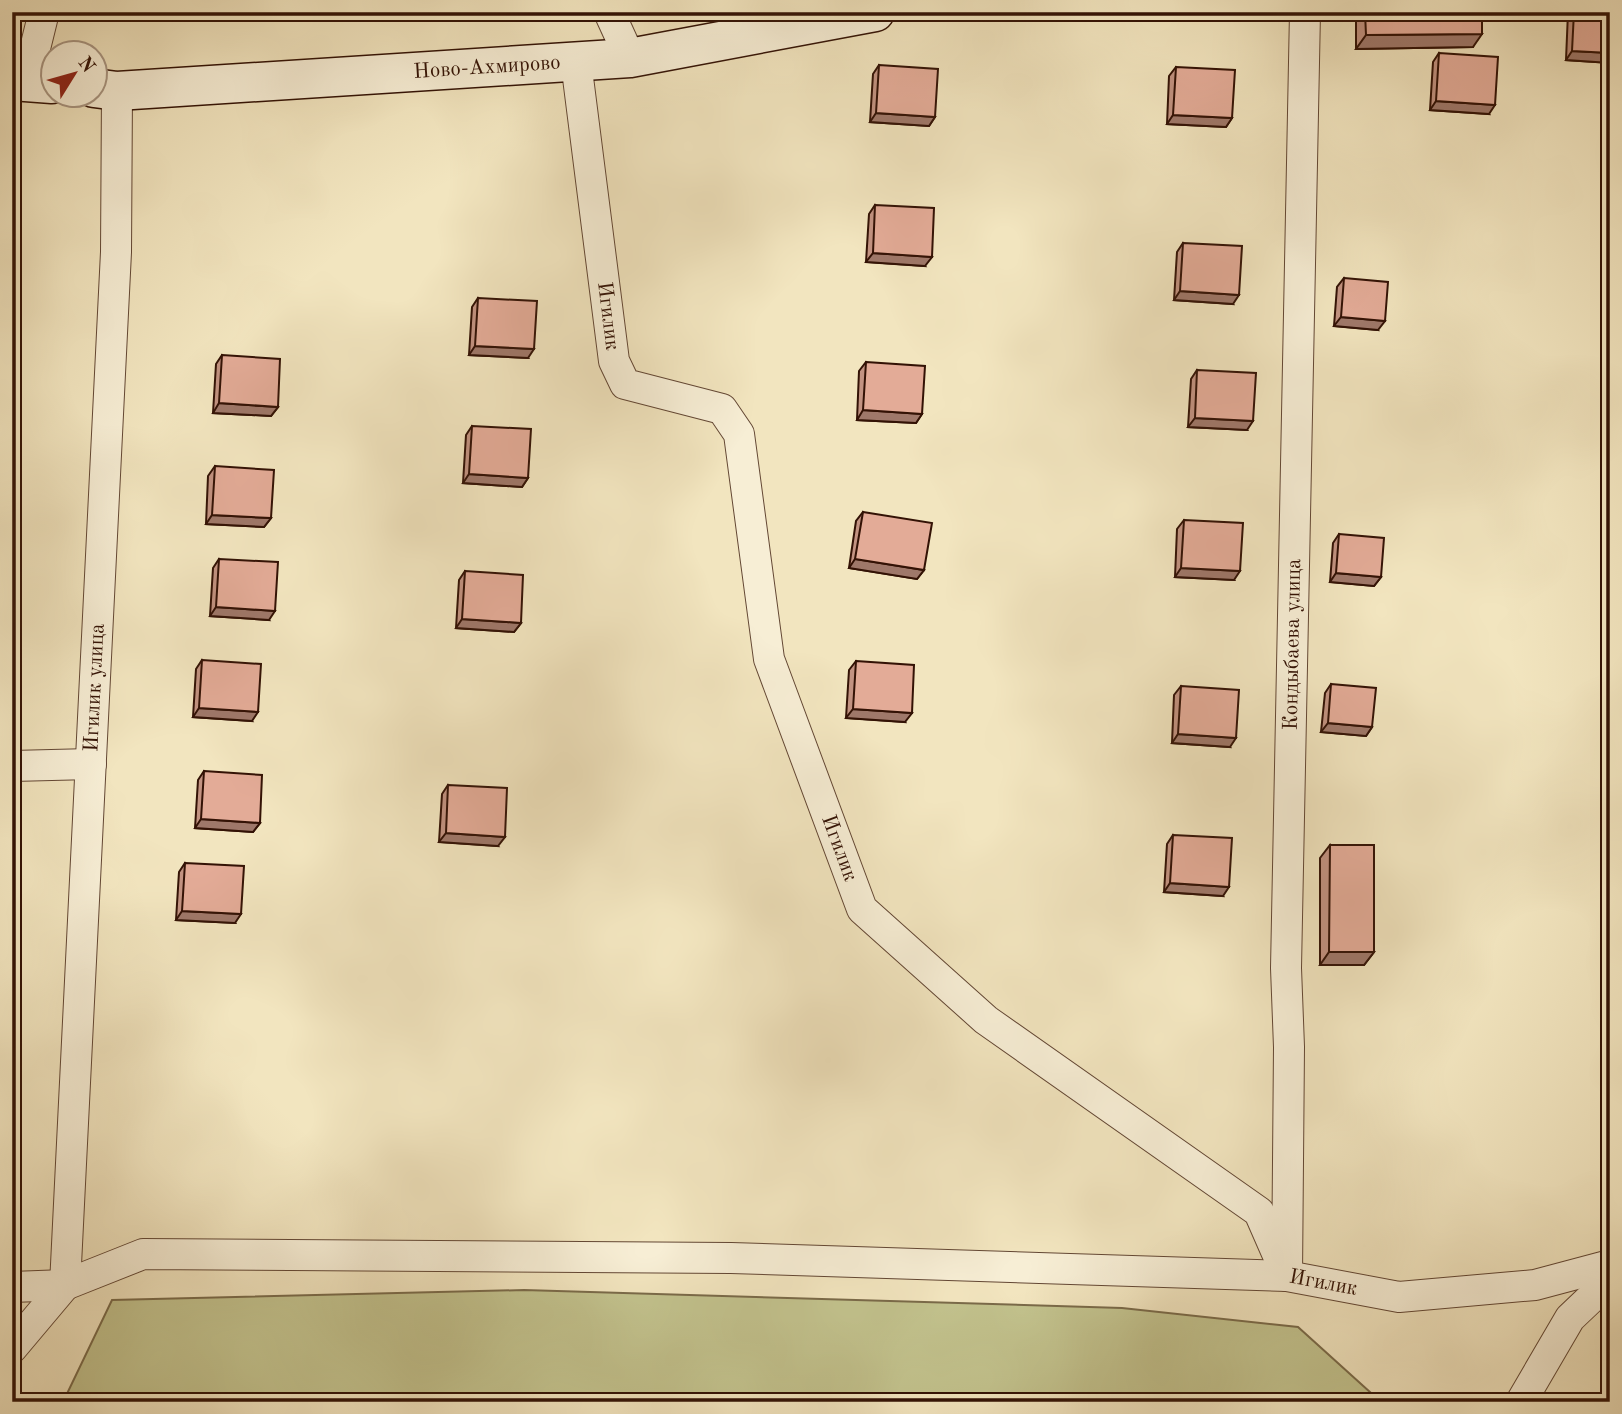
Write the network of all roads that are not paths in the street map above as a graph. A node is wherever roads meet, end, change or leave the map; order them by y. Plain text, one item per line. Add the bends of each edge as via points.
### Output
1 (44, 12) edge
2 (609, 12) edge
3 (875, 12) edge
4 (1305, 12) edge
5 (630, 58) junction
6 (576, 62) junction
7 (31, 82) edge
8 (108, 90) edge
9 (107, 108) edge
10 (91, 764) junction
11 (12, 766) edge
12 (1610, 1265) edge
13 (1287, 1276) junction
14 (1610, 1280) edge
15 (65, 1285) junction
16 (12, 1287) edge
17 (13, 1344) edge
18 (1521, 1402) edge

1 - 7 street
2 - 5 street
3 - 5 street, Ново-Ахмирово
4 - 13 street, Кондыбаева улица via 1286,942
5 - 6 street, Ново-Ахмирово
6 - 8 street, Ново-Ахмирово
6 - 13 street, Игилик via 614,361 625,384 722,409 739,434 769,659 862,909 986,1020 1259,1212
9 - 10 street, Игилик улица via 116,252
10 - 11 street
10 - 15 street, Игилик улица
12 - 13 street, Игилик via 1535,1285 1399,1297
13 - 15 street via 730,1258 143,1254
14 - 18 street via 1570,1318
15 - 16 street
15 - 17 street

